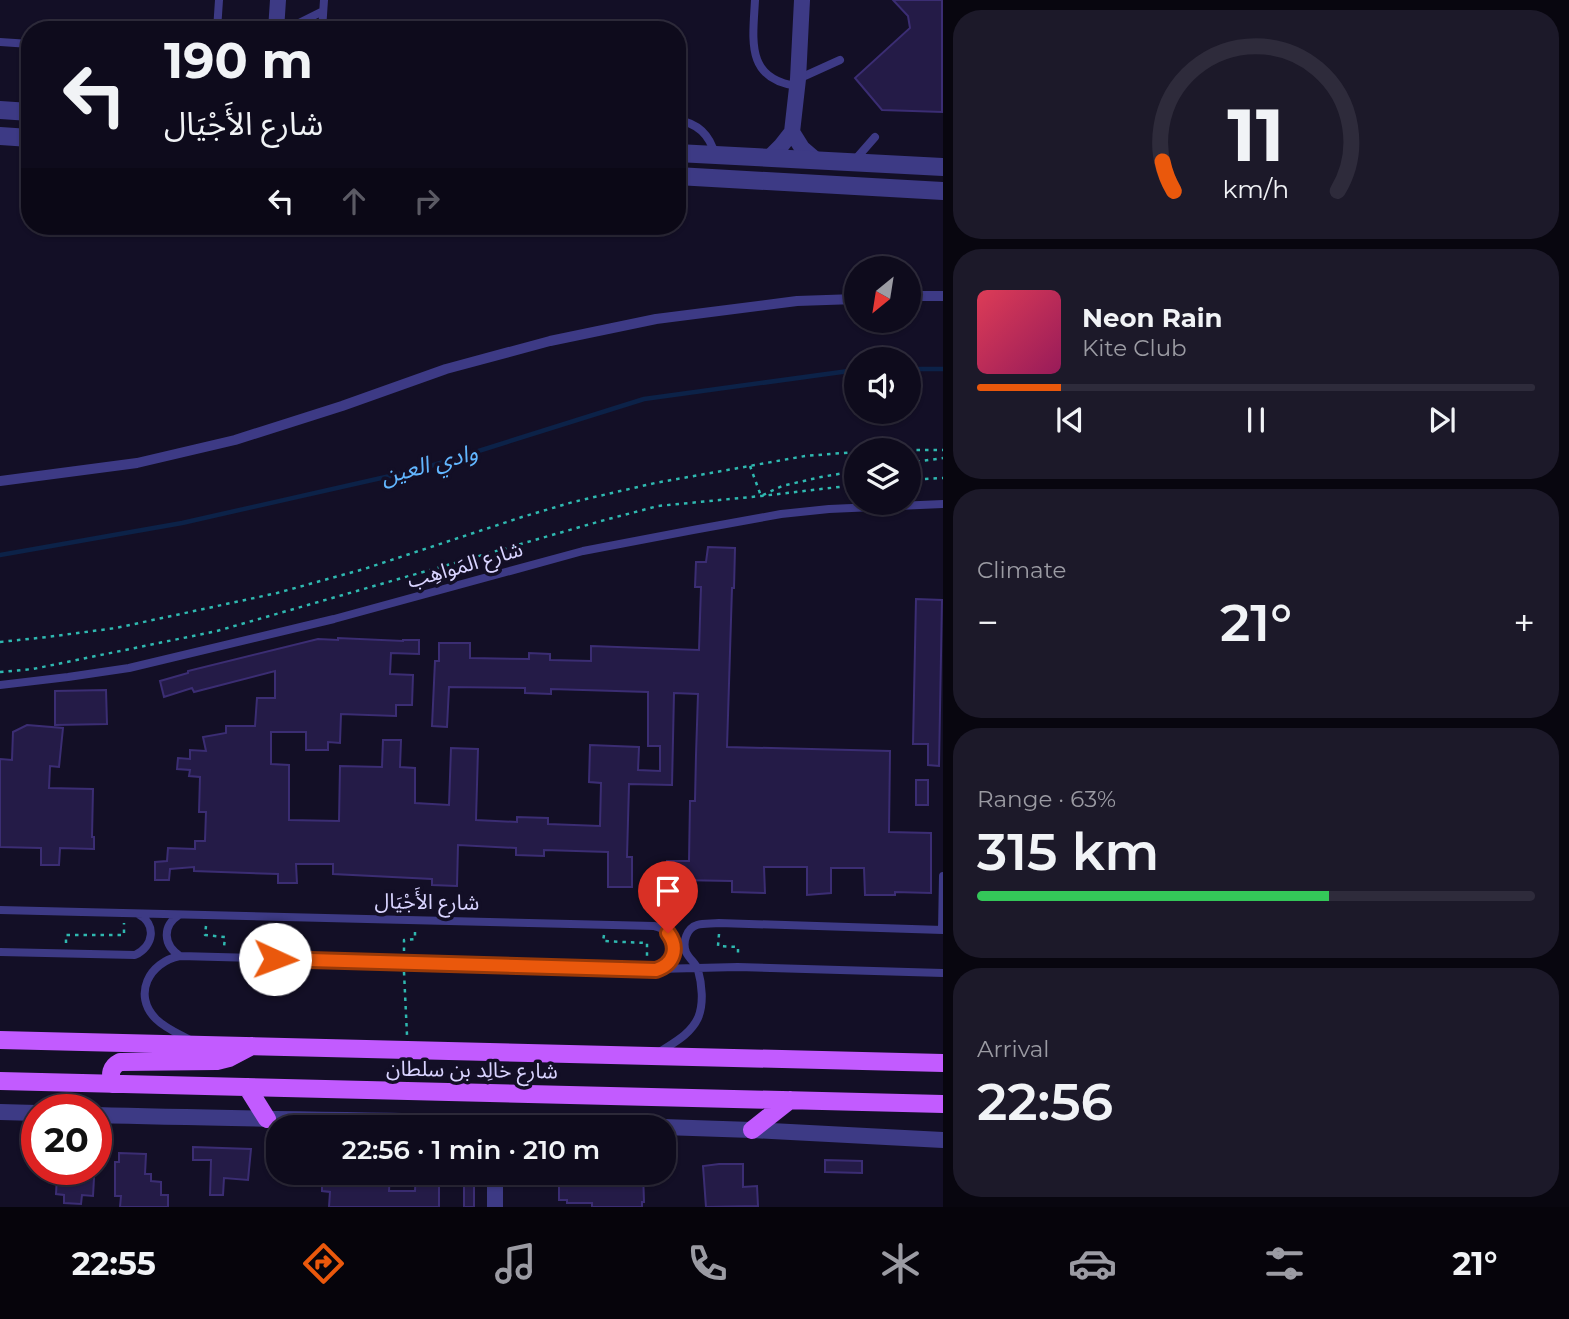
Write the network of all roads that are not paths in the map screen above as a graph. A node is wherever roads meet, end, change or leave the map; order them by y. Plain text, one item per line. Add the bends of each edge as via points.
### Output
1 (219, 0) edge
2 (278, 0) edge
3 (324, 0) edge
4 (755, 0) edge
5 (802, 0) edge
6 (323, 11) junction
7 (218, 21) edge
8 (277, 21) edge
9 (303, 21) edge
10 (322, 21) edge
11 (0, 42) edge
12 (21, 43) edge
13 (840, 60) dead end
14 (797, 83) junction
15 (0, 110) edge
16 (21, 111) edge
17 (686, 122) edge
18 (792, 132) junction
19 (0, 136) edge
20 (21, 137) edge
21 (876, 137) dead end
22 (686, 153) edge
23 (715, 155) junction
24 (769, 158) junction
25 (816, 160) junction
26 (853, 162) junction
27 (943, 167) edge
28 (686, 177) edge
29 (943, 191) edge
30 (921, 296) edge
31 (943, 296) edge
32 (844, 300) edge
33 (0, 481) edge
34 (943, 504) edge
35 (0, 685) edge
36 (943, 876) edge
37 (0, 910) edge
38 (136, 912) junction
39 (179, 915) junction
40 (942, 930) edge
41 (0, 953) edge
42 (180, 956) junction
43 (697, 967) junction
44 (656, 970) junction
45 (943, 972) edge
46 (0, 1040) edge
47 (199, 1044) junction
48 (252, 1046) junction
49 (653, 1056) junction
50 (943, 1063) edge
51 (0, 1081) edge
52 (112, 1084) junction
53 (247, 1087) junction
54 (790, 1100) junction
55 (943, 1104) edge
56 (0, 1112) edge
57 (21, 1113) edge
58 (112, 1115) edge
59 (266, 1117) edge
60 (266, 1119) edge
61 (676, 1127) edge
62 (752, 1130) junction
63 (943, 1140) edge
64 (495, 1185) edge
65 (495, 1207) edge

1 - 7 lane
2 - 8 street
3 - 6 lane
4 - 14 lane via 752,47 756,59 772,79
5 - 14 street
6 - 9 lane
6 - 10 lane
11 - 12 lane
13 - 14 lane
14 - 18 street
15 - 16 street
17 - 23 lane via 708,136
18 - 24 street
18 - 25 street
19 - 20 street
21 - 26 lane
22 - 23 street
23 - 24 street
24 - 25 street
25 - 26 street
26 - 27 street
28 - 29 street
30 - 31 street
32 - 33 street via 656,318 446,369 235,440 137,463
34 - 35 lane, شارع المَواهِب via 781,514 624,543 129,668
36 - 40 lane
37 - 38 lane, شارع الأَجْيَال
38 - 39 lane, شارع الأَجْيَال
38 - 41 lane via 148,923 151,938 135,955
39 - 42 lane via 166,932 169,946
39 - 44 lane, شارع الأَجْيَال via 654,926 668,933 675,947 670,962
40 - 43 lane via 698,924 685,937 686,952
42 - 44 lane
42 - 47 lane via 157,965 151,973 146,1003 157,1021
43 - 44 lane
43 - 45 lane
43 - 49 lane via 702,996 699,1017 687,1034
46 - 47 main road, شارع خالِد بن سلطان
47 - 48 main road, شارع خالِد بن سلطان
48 - 49 main road, شارع خالِد بن سلطان
48 - 52 main road via 217,1061 120,1062 110,1072
49 - 50 main road, شارع خالِد بن سلطان
51 - 52 main road, شارع خالِد بن سلطان
52 - 53 main road, شارع خالِد بن سلطان
53 - 54 main road, شارع خالِد بن سلطان
53 - 59 main road
54 - 55 main road, شارع خالِد بن سلطان
54 - 62 main road
56 - 57 street
58 - 60 street
61 - 62 street
62 - 63 street
64 - 65 street

